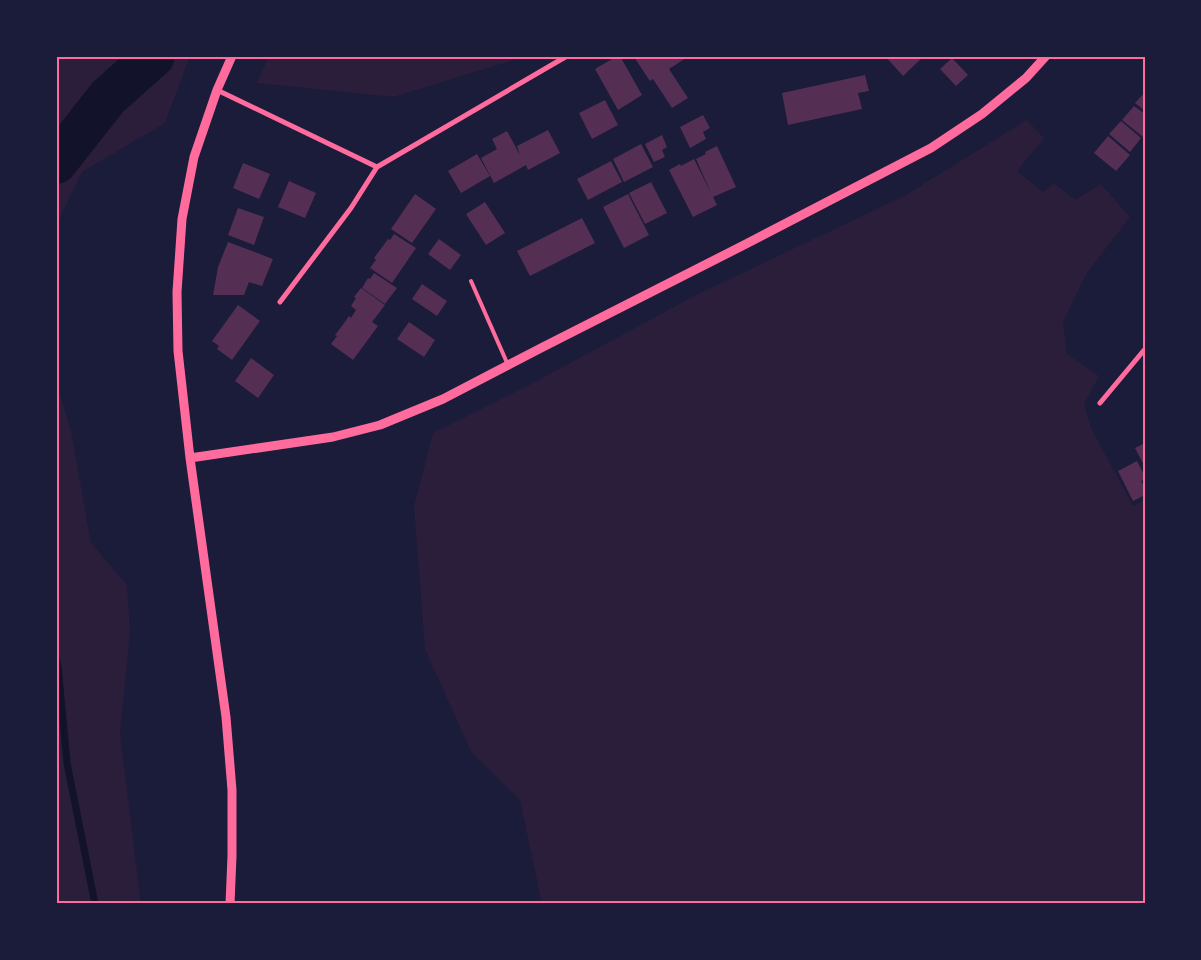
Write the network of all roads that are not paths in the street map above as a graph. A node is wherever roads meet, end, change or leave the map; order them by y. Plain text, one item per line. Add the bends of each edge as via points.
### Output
1 (232, 56) edge
2 (567, 56) edge
3 (1046, 56) edge
4 (217, 90) junction
5 (377, 166) junction
6 (471, 281) dead end
7 (280, 302) dead end
8 (1145, 349) edge
9 (508, 365) junction
10 (1100, 403) dead end
11 (190, 458) junction
12 (230, 904) edge

1 - 4 street
2 - 5 street
3 - 9 street via 1026,78 982,114 931,148
4 - 5 street
4 - 11 street via 194,157 182,219 177,292 178,351
5 - 7 street via 351,208
6 - 9 lane
8 - 10 street
9 - 11 street via 443,399 380,425 333,437
11 - 12 street via 226,717 232,790

